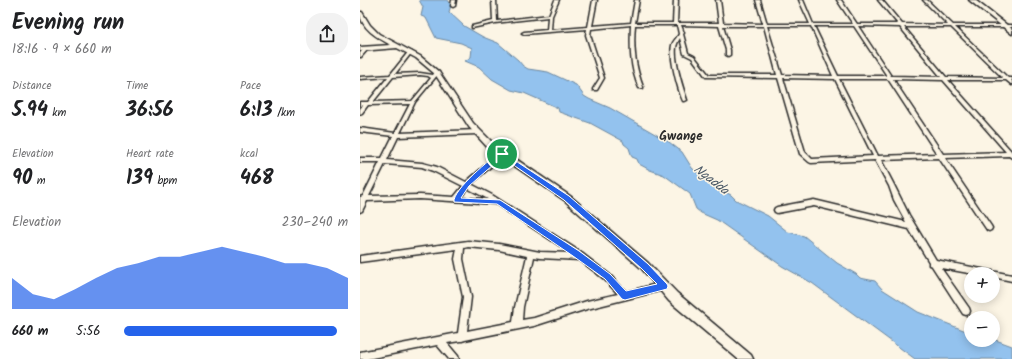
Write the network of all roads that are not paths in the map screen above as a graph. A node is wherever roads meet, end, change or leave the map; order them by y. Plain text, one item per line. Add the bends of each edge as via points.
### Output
1 (454, 0) edge
2 (494, 0) edge
3 (557, 0) edge
4 (595, 0) edge
5 (637, 0) edge
6 (676, 0) edge
7 (718, 0) edge
8 (758, 0) edge
9 (801, 0) edge
10 (839, 0) edge
11 (880, 0) edge
12 (924, 0) edge
13 (972, 0) edge
14 (453, 6) dead end
15 (360, 13) edge
16 (550, 16) junction
17 (495, 22) junction
18 (633, 24) junction
19 (677, 24) junction
20 (812, 24) junction
21 (721, 25) junction
22 (766, 25) junction
23 (855, 26) junction
24 (902, 26) junction
25 (951, 26) junction
26 (1005, 26) junction
27 (1012, 26) edge
28 (473, 27) dead end
29 (588, 28) junction
30 (549, 31) junction
31 (1012, 32) edge
32 (524, 33) dead end
33 (682, 33) junction
34 (397, 46) junction
35 (360, 49) edge
36 (366, 49) junction
37 (410, 52) junction
38 (728, 55) dead end
39 (360, 56) edge
40 (435, 75) junction
41 (390, 76) junction
42 (780, 77) junction
43 (360, 78) edge
44 (837, 78) junction
45 (891, 78) junction
46 (945, 79) junction
47 (1009, 79) edge
48 (1012, 84) edge
49 (641, 88) dead end
50 (595, 89) dead end
51 (685, 100) dead end
52 (413, 102) junction
53 (369, 103) junction
54 (360, 104) edge
55 (360, 112) edge
56 (361, 132) edge
57 (477, 132) junction
58 (396, 135) junction
59 (502, 154) junction
60 (1012, 155) edge
61 (941, 156) junction
62 (876, 158) junction
63 (360, 160) edge
64 (384, 161) junction
65 (467, 184) junction
66 (362, 199) edge
67 (456, 200) junction
68 (498, 202) junction
69 (360, 209) edge
70 (777, 210) dead end
71 (913, 227) junction
72 (990, 228) dead end
73 (461, 245) junction
74 (531, 253) junction
75 (581, 257) junction
76 (360, 259) edge
77 (932, 262) junction
78 (964, 268) edge
79 (1000, 275) edge
80 (1012, 278) edge
81 (664, 286) junction
82 (625, 296) junction
83 (966, 311) dead end
84 (517, 325) junction
85 (462, 337) junction
86 (440, 342) junction
87 (360, 356) edge
88 (455, 359) edge
89 (747, 359) edge

1 - 14 street
2 - 17 street
3 - 16 street
4 - 29 street
5 - 18 street
6 - 19 street
7 - 21 street
8 - 22 street
9 - 20 street
10 - 23 street
11 - 24 street
12 - 25 street
13 - 26 main road
15 - 34 street via 377,35
16 - 17 street
16 - 30 street
17 - 28 street
18 - 19 street
18 - 29 street
18 - 49 street via 636,71
19 - 21 street
19 - 33 street
20 - 22 street
20 - 23 street
20 - 44 street
21 - 22 street
21 - 38 street
22 - 42 street
23 - 24 street
23 - 45 street
24 - 25 street
24 - 46 street
25 - 26 street
25 - 47 street
26 - 27 street
26 - 31 main road
29 - 30 street
29 - 50 street via 590,43 602,78
30 - 32 street
33 - 42 street via 686,54 693,57 708,76
33 - 51 street via 674,46 681,92
34 - 36 street
34 - 37 street
35 - 36 street
36 - 39 street
37 - 40 street
37 - 41 street
40 - 41 street
40 - 52 street
40 - 57 street
41 - 43 street
41 - 53 street
42 - 44 street
42 - 62 street via 802,153 807,159 811,162
44 - 45 street
44 - 62 street
45 - 46 street
45 - 61 street
46 - 47 street
46 - 60 street
47 - 48 street
52 - 53 street
52 - 58 street
53 - 54 street
53 - 55 street
56 - 58 street
57 - 58 street
57 - 59 street
58 - 64 street
59 - 65 street
59 - 81 street via 566,198 645,266
60 - 61 street
61 - 62 street
61 - 72 street
62 - 71 street
63 - 64 street
64 - 65 street via 422,165
64 - 66 street
65 - 67 street
65 - 68 street
66 - 67 street via 420,197
66 - 69 street
67 - 68 street
68 - 75 street
70 - 71 street via 814,203
71 - 77 street
73 - 74 street via 499,247
73 - 76 street
73 - 85 street via 459,259 467,297
74 - 75 street
74 - 84 street
75 - 82 street via 607,277
77 - 78 street
77 - 83 street
79 - 80 street
81 - 82 street
81 - 89 street via 673,297
82 - 84 street
84 - 85 street
85 - 86 street
86 - 87 street
86 - 88 street

